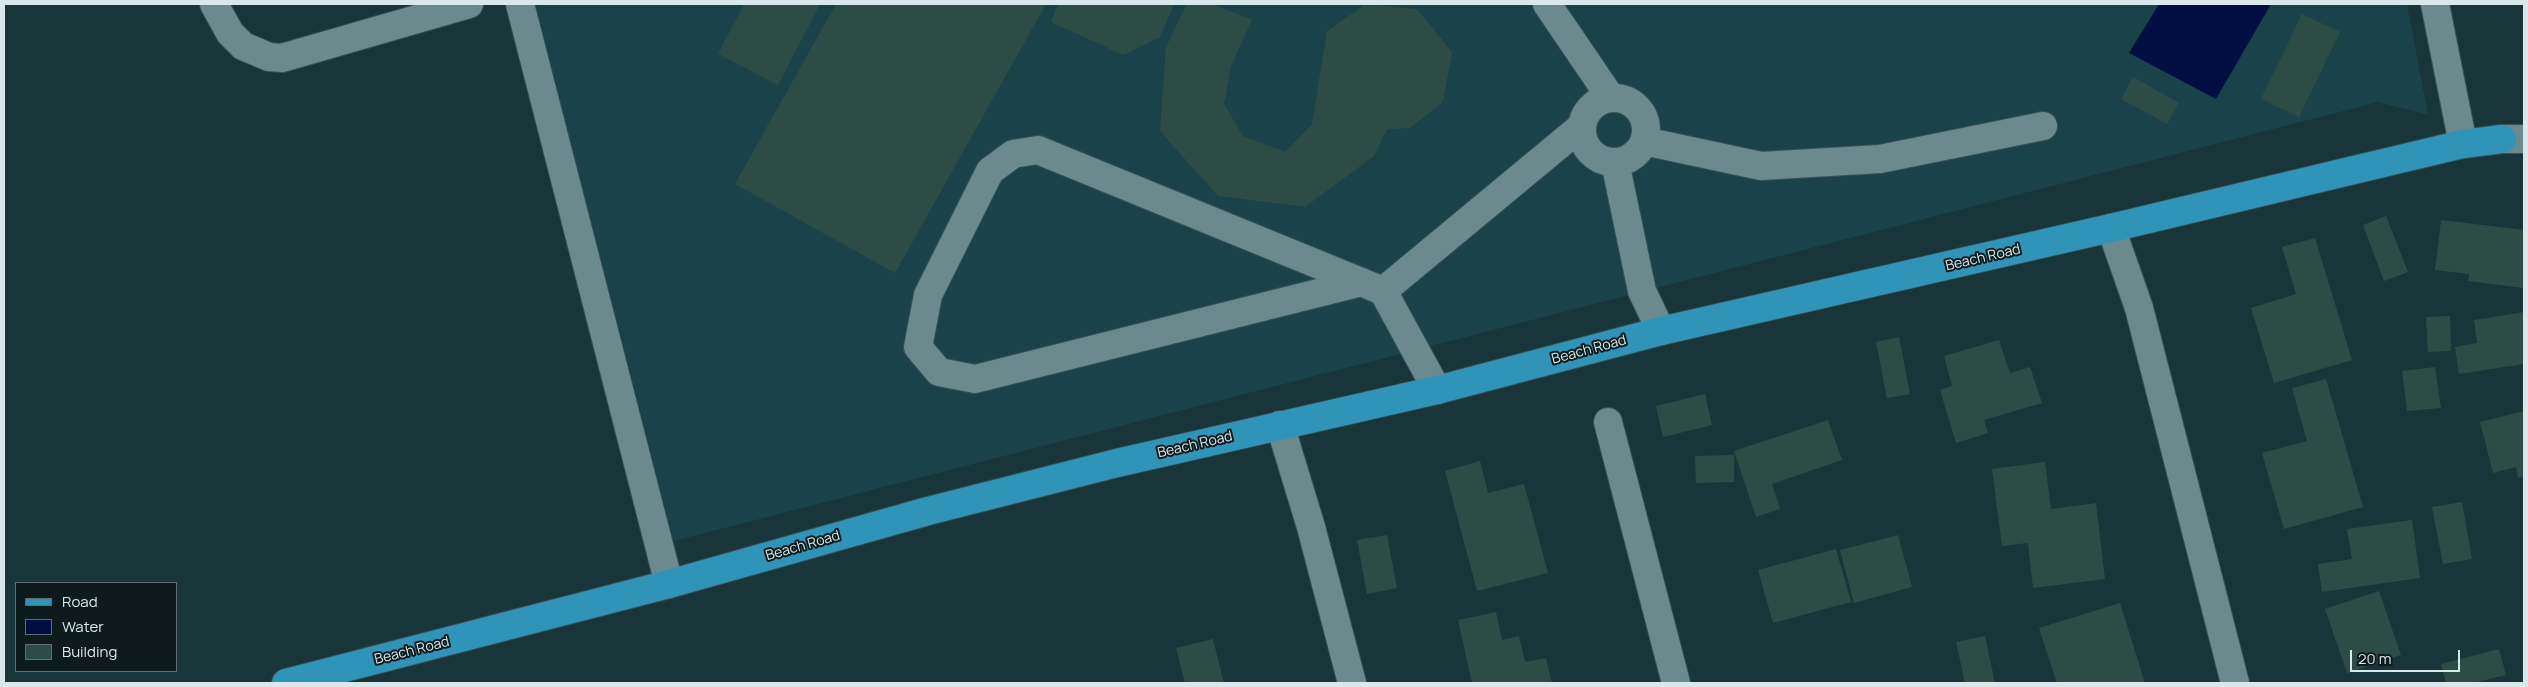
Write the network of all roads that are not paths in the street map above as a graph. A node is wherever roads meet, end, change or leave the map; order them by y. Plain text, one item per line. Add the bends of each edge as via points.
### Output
1 (214, 4) edge
2 (469, 4) edge
3 (520, 4) edge
4 (1546, 4) edge
5 (2435, 4) edge
6 (1610, 98) junction
7 (1582, 126) junction
8 (2043, 126) dead end
9 (2513, 139) edge
10 (1644, 141) junction
11 (2463, 144) junction
12 (1616, 162) junction
13 (2111, 228) junction
14 (1372, 287) junction
15 (1661, 331) junction
16 (1437, 390) junction
17 (1608, 422) dead end
18 (1280, 425) junction
19 (670, 584) junction
20 (286, 683) edge
21 (1352, 683) edge
22 (1676, 683) edge
23 (2235, 683) edge

1 - 2 street via 230,33 244,46 269,57 282,58
3 - 19 street
4 - 6 street
5 - 11 street
6 - 7 street via 1591,107
6 - 10 street via 1631,103 1639,110 1645,120
7 - 12 street via 1587,147 1595,155
7 - 14 street
8 - 10 street via 1880,159 1761,166
9 - 11 main road, Beach Road
10 - 12 street via 1633,156
11 - 13 main road, Beach Road
12 - 15 street via 1642,292
13 - 15 main road, Beach Road
13 - 23 street via 2139,308
14 - 14 street via 1038,150 1013,154 990,171 928,294 918,347 939,372 975,379
14 - 16 street
15 - 16 main road, Beach Road
16 - 18 main road, Beach Road
17 - 22 street
18 - 19 main road, Beach Road via 928,511
18 - 21 street via 1312,527
19 - 20 main road, Beach Road

